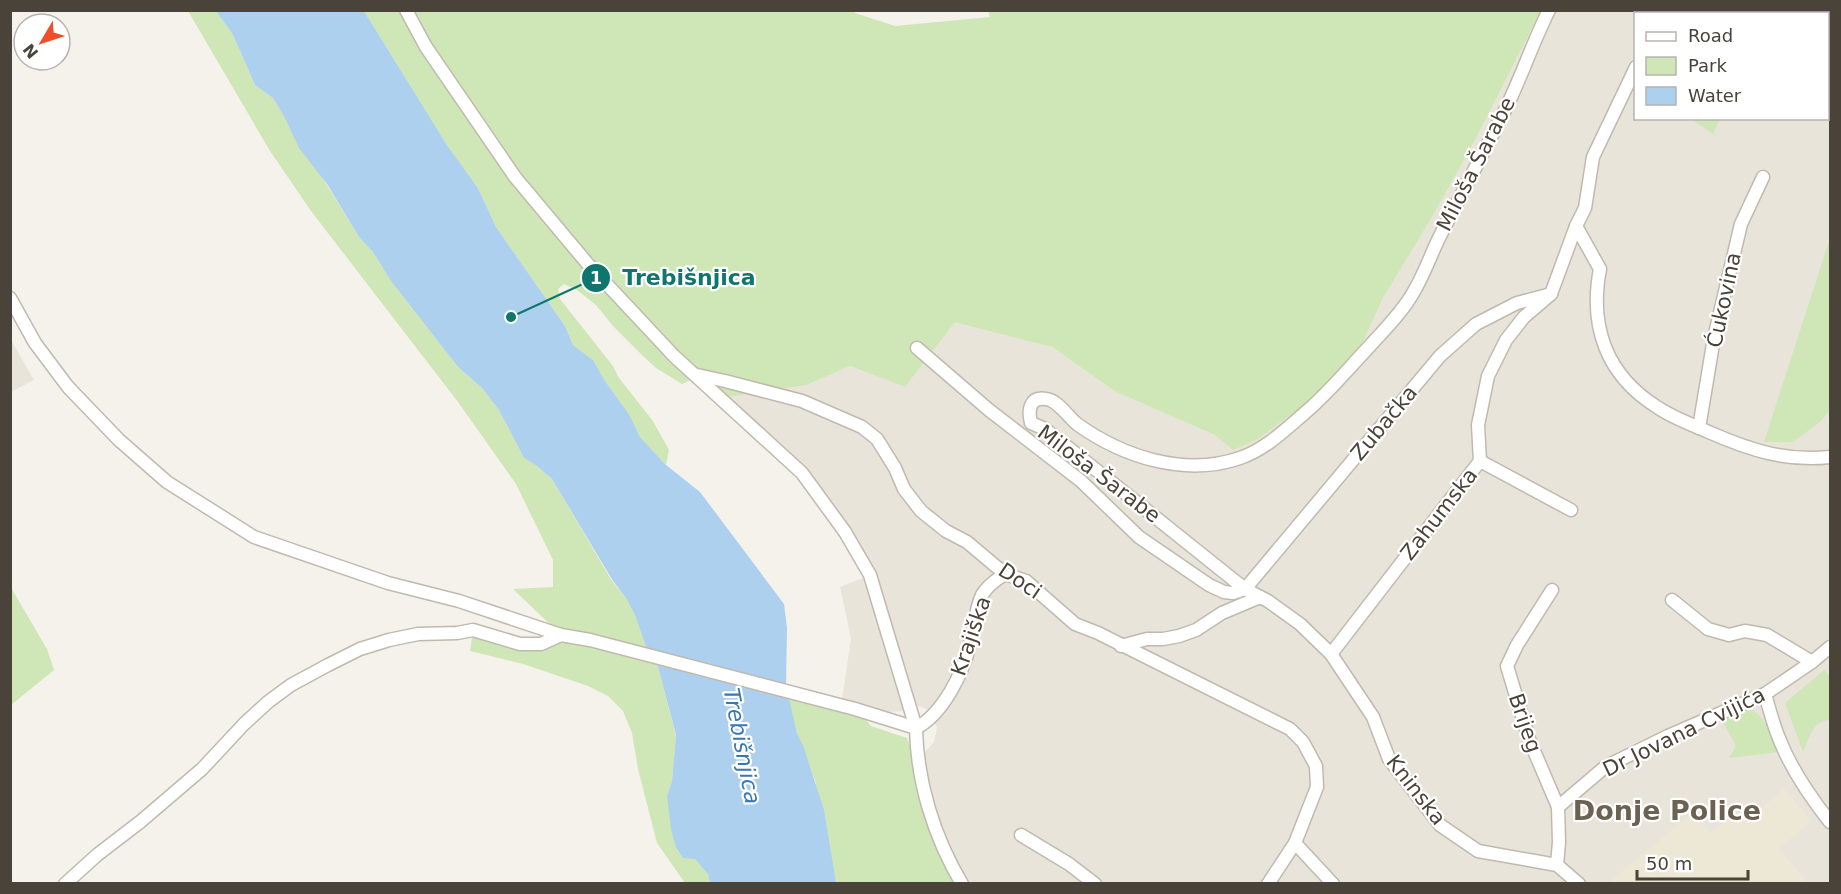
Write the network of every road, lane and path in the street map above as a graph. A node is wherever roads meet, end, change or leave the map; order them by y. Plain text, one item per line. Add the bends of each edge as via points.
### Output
1 (406, 10) edge
2 (1549, 10) edge
3 (1634, 69) edge
4 (1763, 177) dead end
5 (1576, 226) junction
6 (1551, 294) junction
7 (10, 298) edge
8 (917, 348) dead end
9 (696, 375) junction
10 (1699, 428) junction
11 (1830, 458) edge
12 (1480, 461) junction
13 (1571, 510) dead end
14 (1005, 574) junction
15 (1245, 589) junction
16 (1552, 590) dead end
17 (1260, 597) junction
18 (1672, 600) dead end
19 (561, 635) junction
20 (1121, 646) junction
21 (1830, 647) edge
22 (1331, 654) junction
23 (1812, 662) junction
24 (1765, 694) junction
25 (916, 728) junction
26 (1558, 807) junction
27 (1830, 822) edge
28 (1021, 835) dead end
29 (1295, 843) junction
30 (1557, 865) junction
31 (65, 884) edge
32 (962, 884) edge
33 (1095, 884) edge
34 (1268, 884) edge
35 (1333, 884) edge
36 (1579, 884) edge

1 - 9 street via 426,47 515,177 587,263
2 - 15 street, Miloša Šarabe via 1508,104 1413,293 1322,398 1271,442 1242,457 1186,466 1132,453 1098,438 1052,400 1045,398 1031,405 1028,412 1032,423 1045,429
3 - 5 street, Zahumska via 1593,157 1585,208
4 - 10 street, Ćukovina via 1741,224 1714,338
5 - 6 street, Zahumska
5 - 10 street via 1600,269 1596,316 1611,362 1633,390 1658,408
6 - 12 street, Zahumska via 1524,317 1506,340 1488,376 1478,426
6 - 15 street, Zubačka via 1517,303 1476,324 1440,356
7 - 19 street via 35,343 68,387 119,440 167,482 254,537 388,583 459,601
8 - 15 street, Miloša Šarabe via 1004,423 1081,481 1139,537 1209,585 1233,593
9 - 14 street, Doci via 802,401 862,427 876,439 921,511
9 - 25 street via 802,473 845,532 870,575
10 - 11 street via 1773,455
12 - 13 street
12 - 22 street, Zahumska
14 - 20 street, Doci via 1026,581 1075,624
14 - 25 street, Krajiška via 982,595 969,647 951,691 937,712
15 - 17 street, Kninska
16 - 26 street, Brijeg via 1507,666 1529,739
17 - 20 street via 1179,636
17 - 22 street, Kninska via 1300,624
18 - 23 street via 1708,629 1729,635 1745,631 1767,635
19 - 25 street
19 - 31 street via 541,644 520,644 473,630 418,634 360,649 328,664 268,702 202,769
20 - 29 street, Doci via 1290,729 1303,741 1316,766 1317,787
21 - 23 street, Dr Jovana Cvijića
22 - 30 street, Kninska via 1373,717 1389,759 1440,825 1478,851
23 - 24 street, Dr Jovana Cvijića
24 - 26 street, Dr Jovana Cvijića via 1605,767
24 - 27 street via 1794,770
25 - 32 street via 921,780 929,808
26 - 30 street, Brijeg
28 - 33 street
29 - 34 street, Doci
29 - 35 street
30 - 36 street

